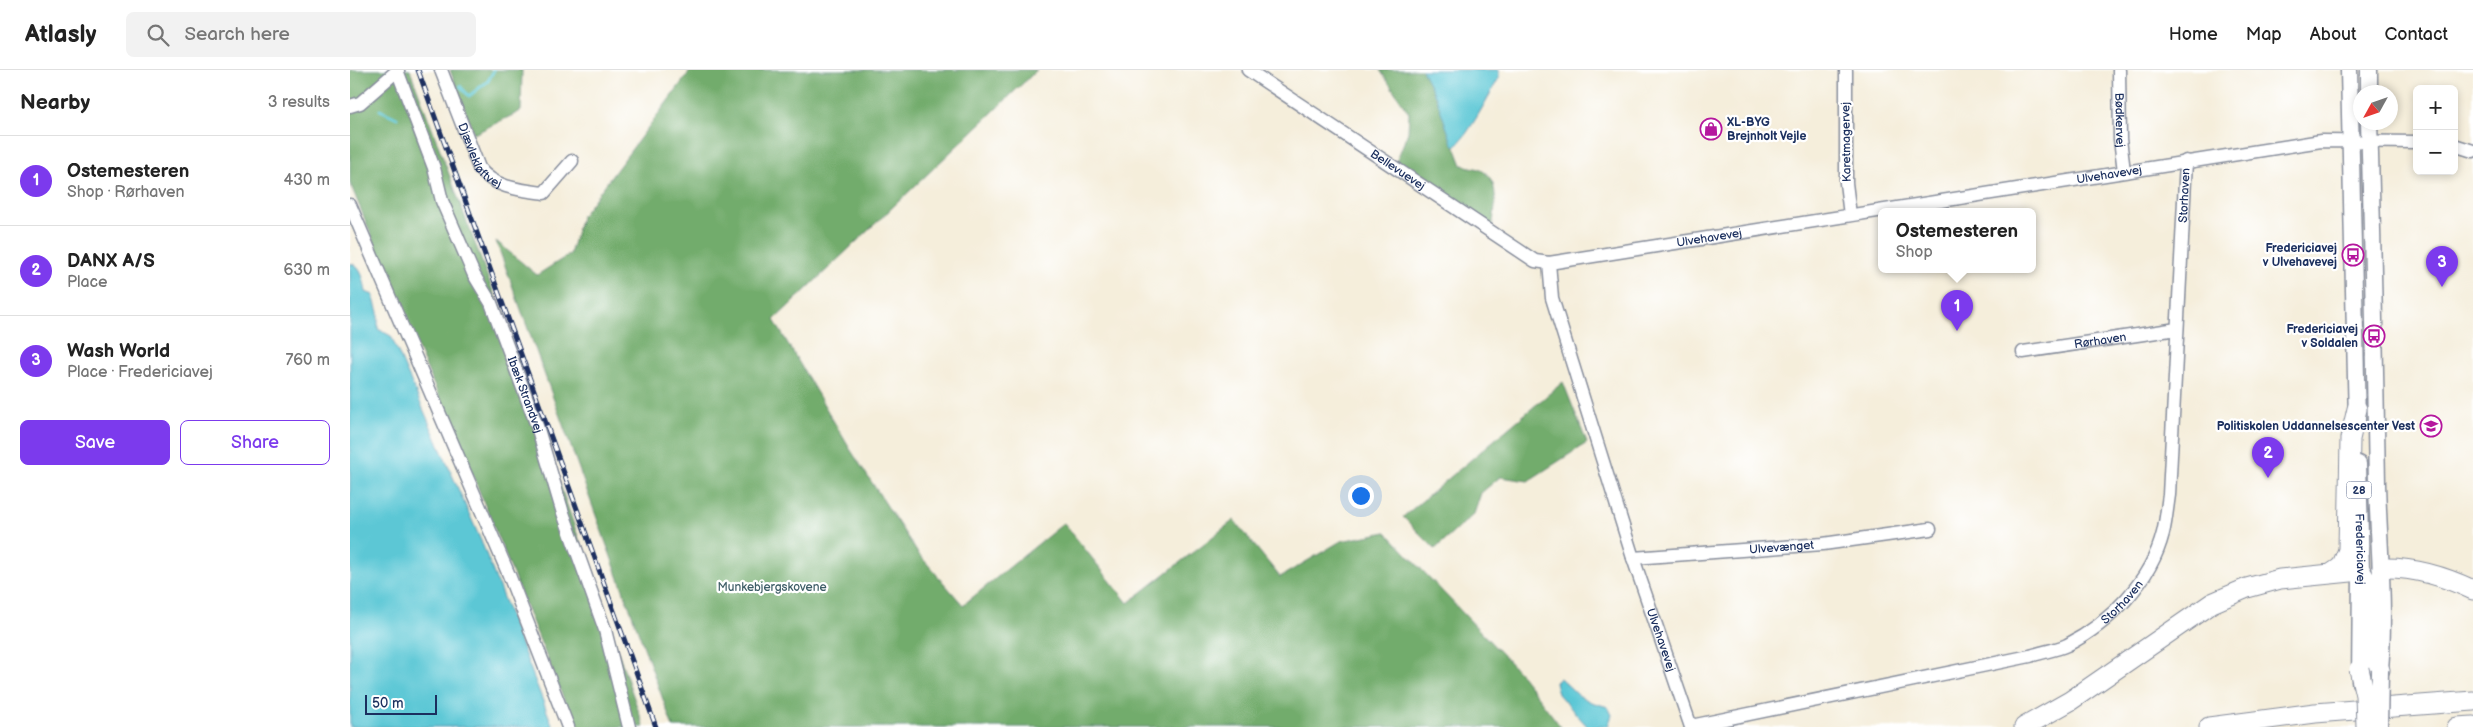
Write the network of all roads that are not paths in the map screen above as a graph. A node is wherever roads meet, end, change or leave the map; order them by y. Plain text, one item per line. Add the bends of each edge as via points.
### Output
1 (398, 70) edge
2 (442, 70) edge
3 (1248, 70) edge
4 (1846, 70) edge
5 (2119, 70) edge
6 (2348, 70) edge
7 (2354, 70) edge
8 (2369, 70) edge
9 (2369, 85) edge
10 (350, 106) edge
11 (2369, 130) edge
12 (2349, 140) junction
13 (2369, 140) junction
14 (2413, 142) edge
15 (2458, 146) edge
16 (2473, 151) edge
17 (572, 160) dead end
18 (2186, 161) junction
19 (2124, 171) junction
20 (350, 206) edge
21 (1894, 208) edge
22 (1878, 211) edge
23 (1850, 215) junction
24 (1549, 263) junction
25 (2177, 329) junction
26 (2023, 352) dead end
27 (2357, 409) junction
28 (2376, 416) junction
29 (1930, 529) dead end
30 (1633, 558) junction
31 (2382, 568) junction
32 (2361, 571) junction
33 (2332, 573) junction
34 (2473, 590) edge
35 (2359, 669) junction
36 (2380, 670) junction
37 (2473, 701) edge
38 (2473, 726) edge
39 (568, 727) edge
40 (629, 727) edge
41 (1691, 727) edge
42 (2024, 727) edge
43 (2209, 727) edge
44 (2360, 727) edge
45 (2366, 727) edge
46 (2379, 727) edge
47 (2457, 727) edge

1 - 10 street via 360,102
1 - 40 street, Ibæk Strandvej via 434,168 442,201 474,275 491,303 537,426 562,510 605,630
2 - 17 street, Djævlekløftvej via 479,168 487,178 518,189 544,193
3 - 24 street, Bellevuevej via 1535,261
4 - 23 street, Karetmagervej via 1846,183
5 - 19 street, Bødkervej
6 - 12 main road, Fredericiavej / 28
7 - 13 main road via 2358,130
8 - 9 main road
11 - 13 main road, Fredericiavej / 28
12 - 13 street, Ulvehavevej
12 - 18 street, Ulvehavevej via 2321,141
12 - 27 main road, Fredericiavej / 28
12 - 28 main road via 2360,151 2368,381
13 - 14 street, Ulvehavevej
13 - 28 main road, Fredericiavej / 28
15 - 16 street
18 - 19 street, Ulvehavevej
18 - 25 street, Storhaven
19 - 21 street, Ulvehavevej
20 - 39 street via 509,575
22 - 23 street, Ulvehavevej
23 - 24 street, Ulvehavevej
24 - 30 street, Ulvehavevej via 1552,298
25 - 26 street, Rørhaven
25 - 41 street, Storhaven via 2169,495 2162,535 2138,584 2095,628 2066,645 2030,656
27 - 32 main road, Fredericiavej / 28
27 - 33 highway via 2350,439 2348,550 2341,567
28 - 31 main road, Fredericiavej / 28
29 - 30 street, Ulvevænget via 1824,544
30 - 41 street, Ulvehavevej
31 - 32 main road
31 - 34 highway via 2418,571 2458,582
31 - 36 main road, Fredericiavej / 28
32 - 33 highway
32 - 35 main road, Fredericiavej / 28
32 - 36 highway via 2371,589 2372,652
33 - 42 highway via 2280,579 2212,603 2070,701
35 - 44 main road, Fredericiavej / 28, bridge
35 - 45 highway, bridge via 2365,695
36 - 46 main road, Fredericiavej / 28, bridge
37 - 43 highway via 2315,712
38 - 47 highway

